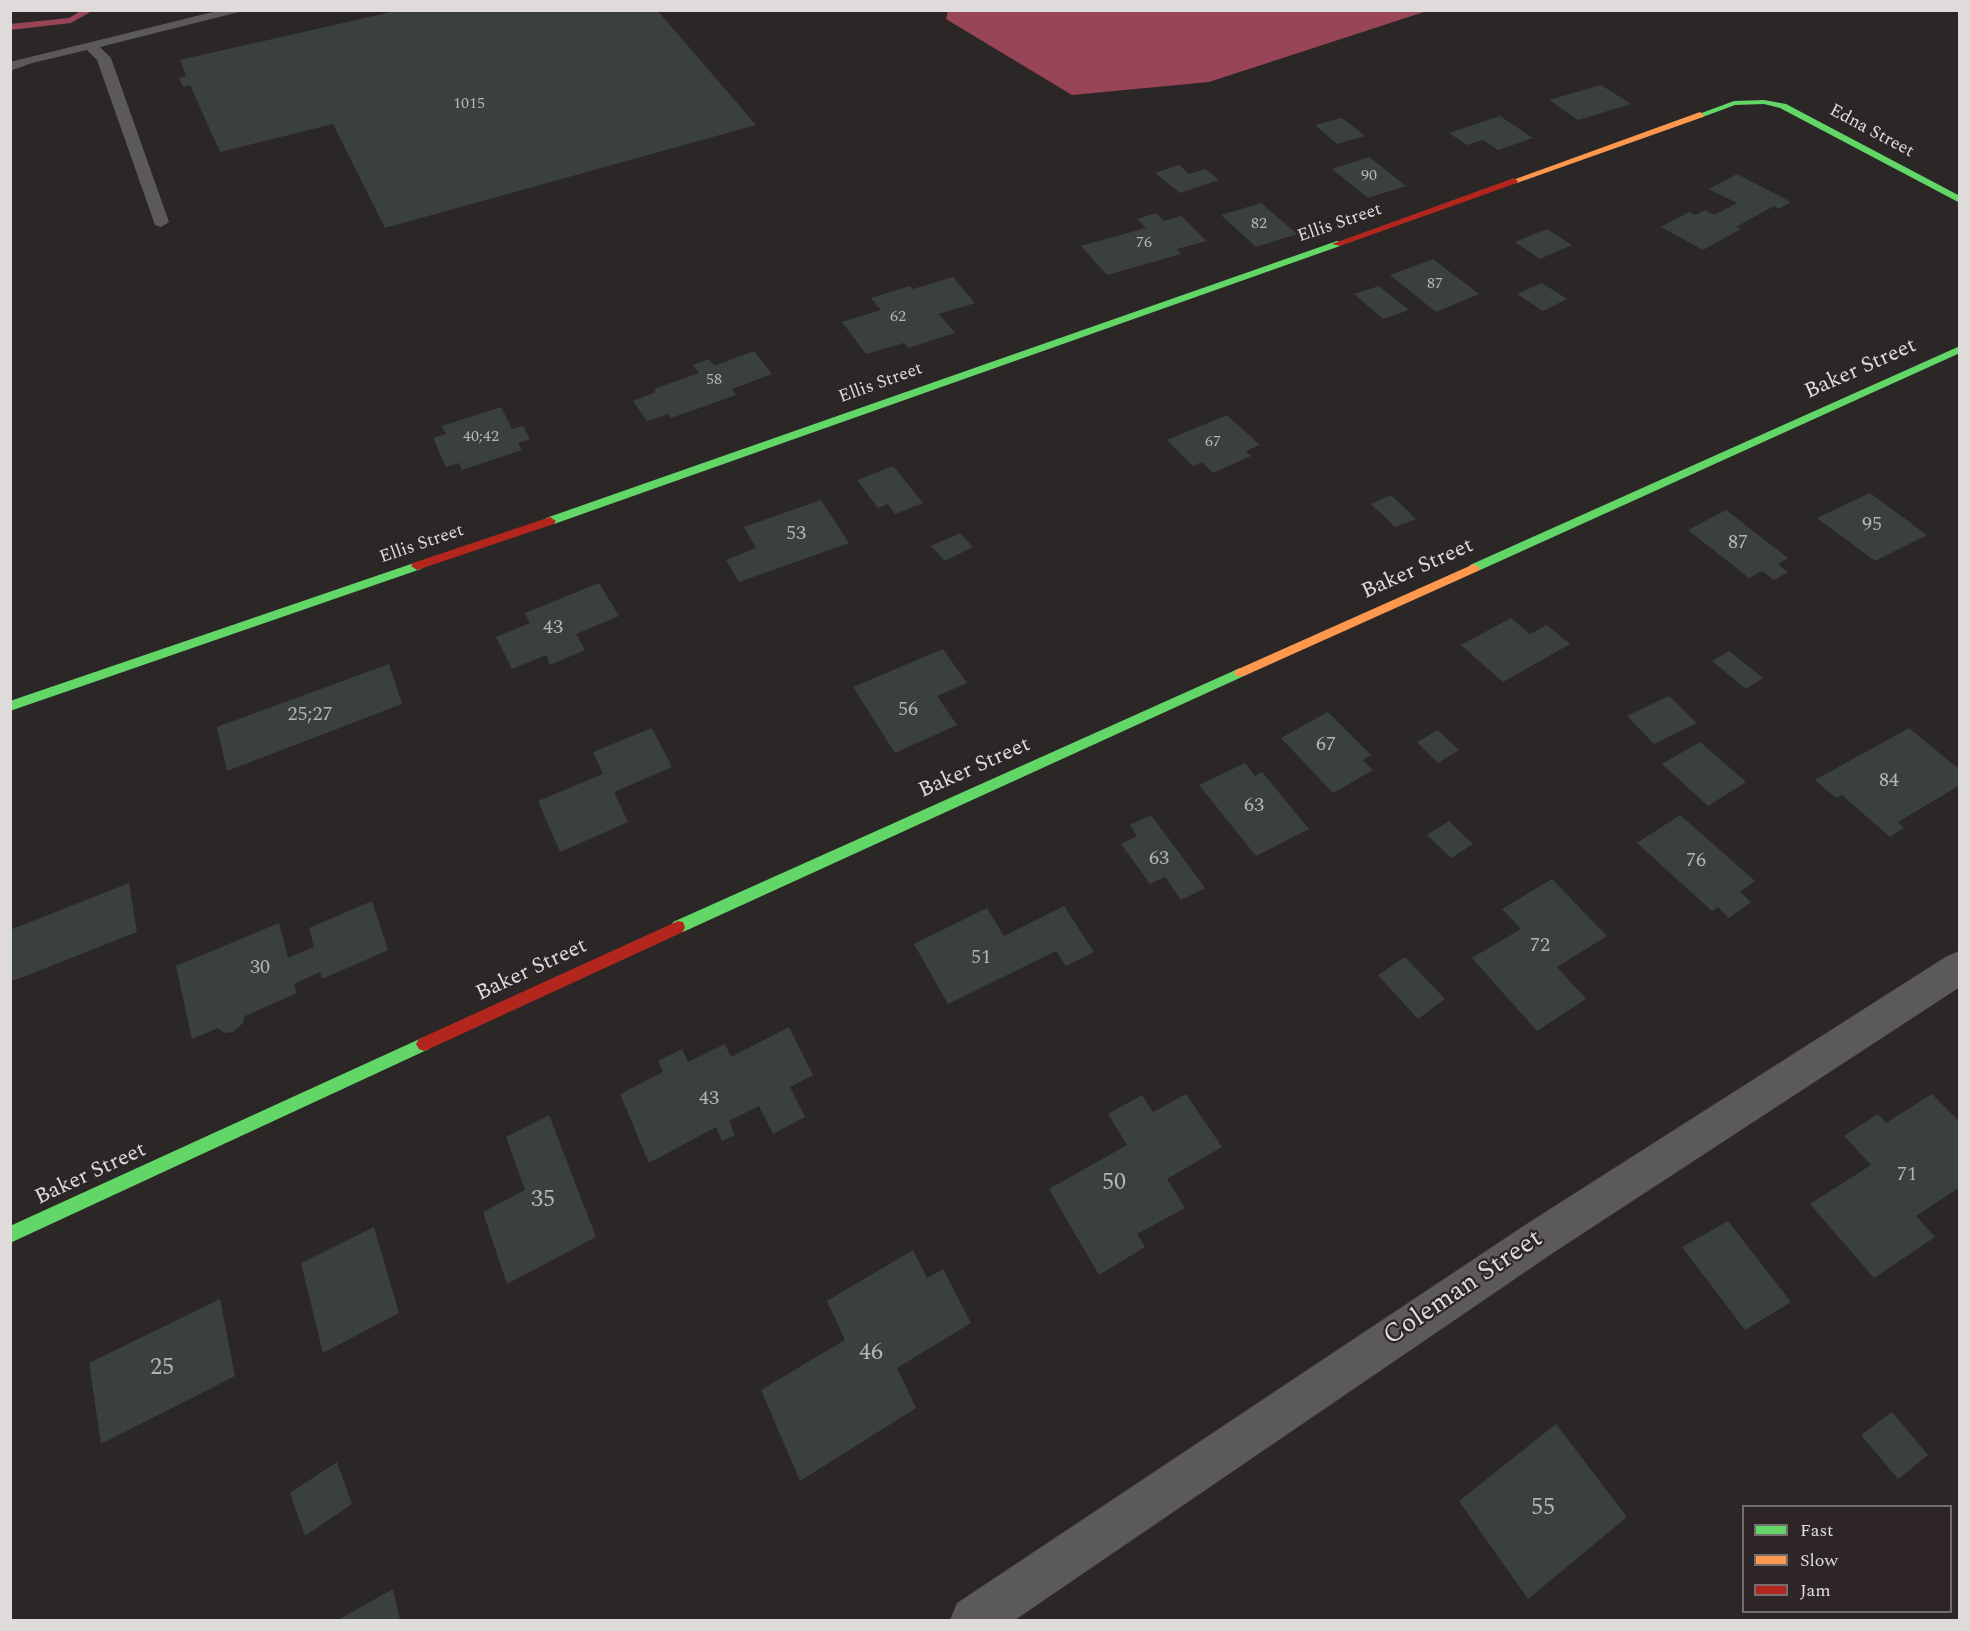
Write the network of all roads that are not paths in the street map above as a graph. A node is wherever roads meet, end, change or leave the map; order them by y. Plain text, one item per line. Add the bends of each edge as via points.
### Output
1 (241, 10) edge
2 (91, 46) junction
3 (10, 67) edge
4 (1764, 102) joint
5 (1959, 200) edge
6 (161, 222) dead end
7 (1959, 349) edge
8 (10, 706) edge
9 (1959, 967) edge
10 (10, 1235) edge
11 (974, 1620) edge

1 - 2 lane
2 - 3 lane
2 - 6 lane via 104,58
4 - 5 street, Edna Street via 1809,119
4 - 8 street, Ellis Street via 1734,103 1710,111 666,481
7 - 10 street, Baker Street via 681,925
9 - 11 street, Coleman Street via 1542,1237

